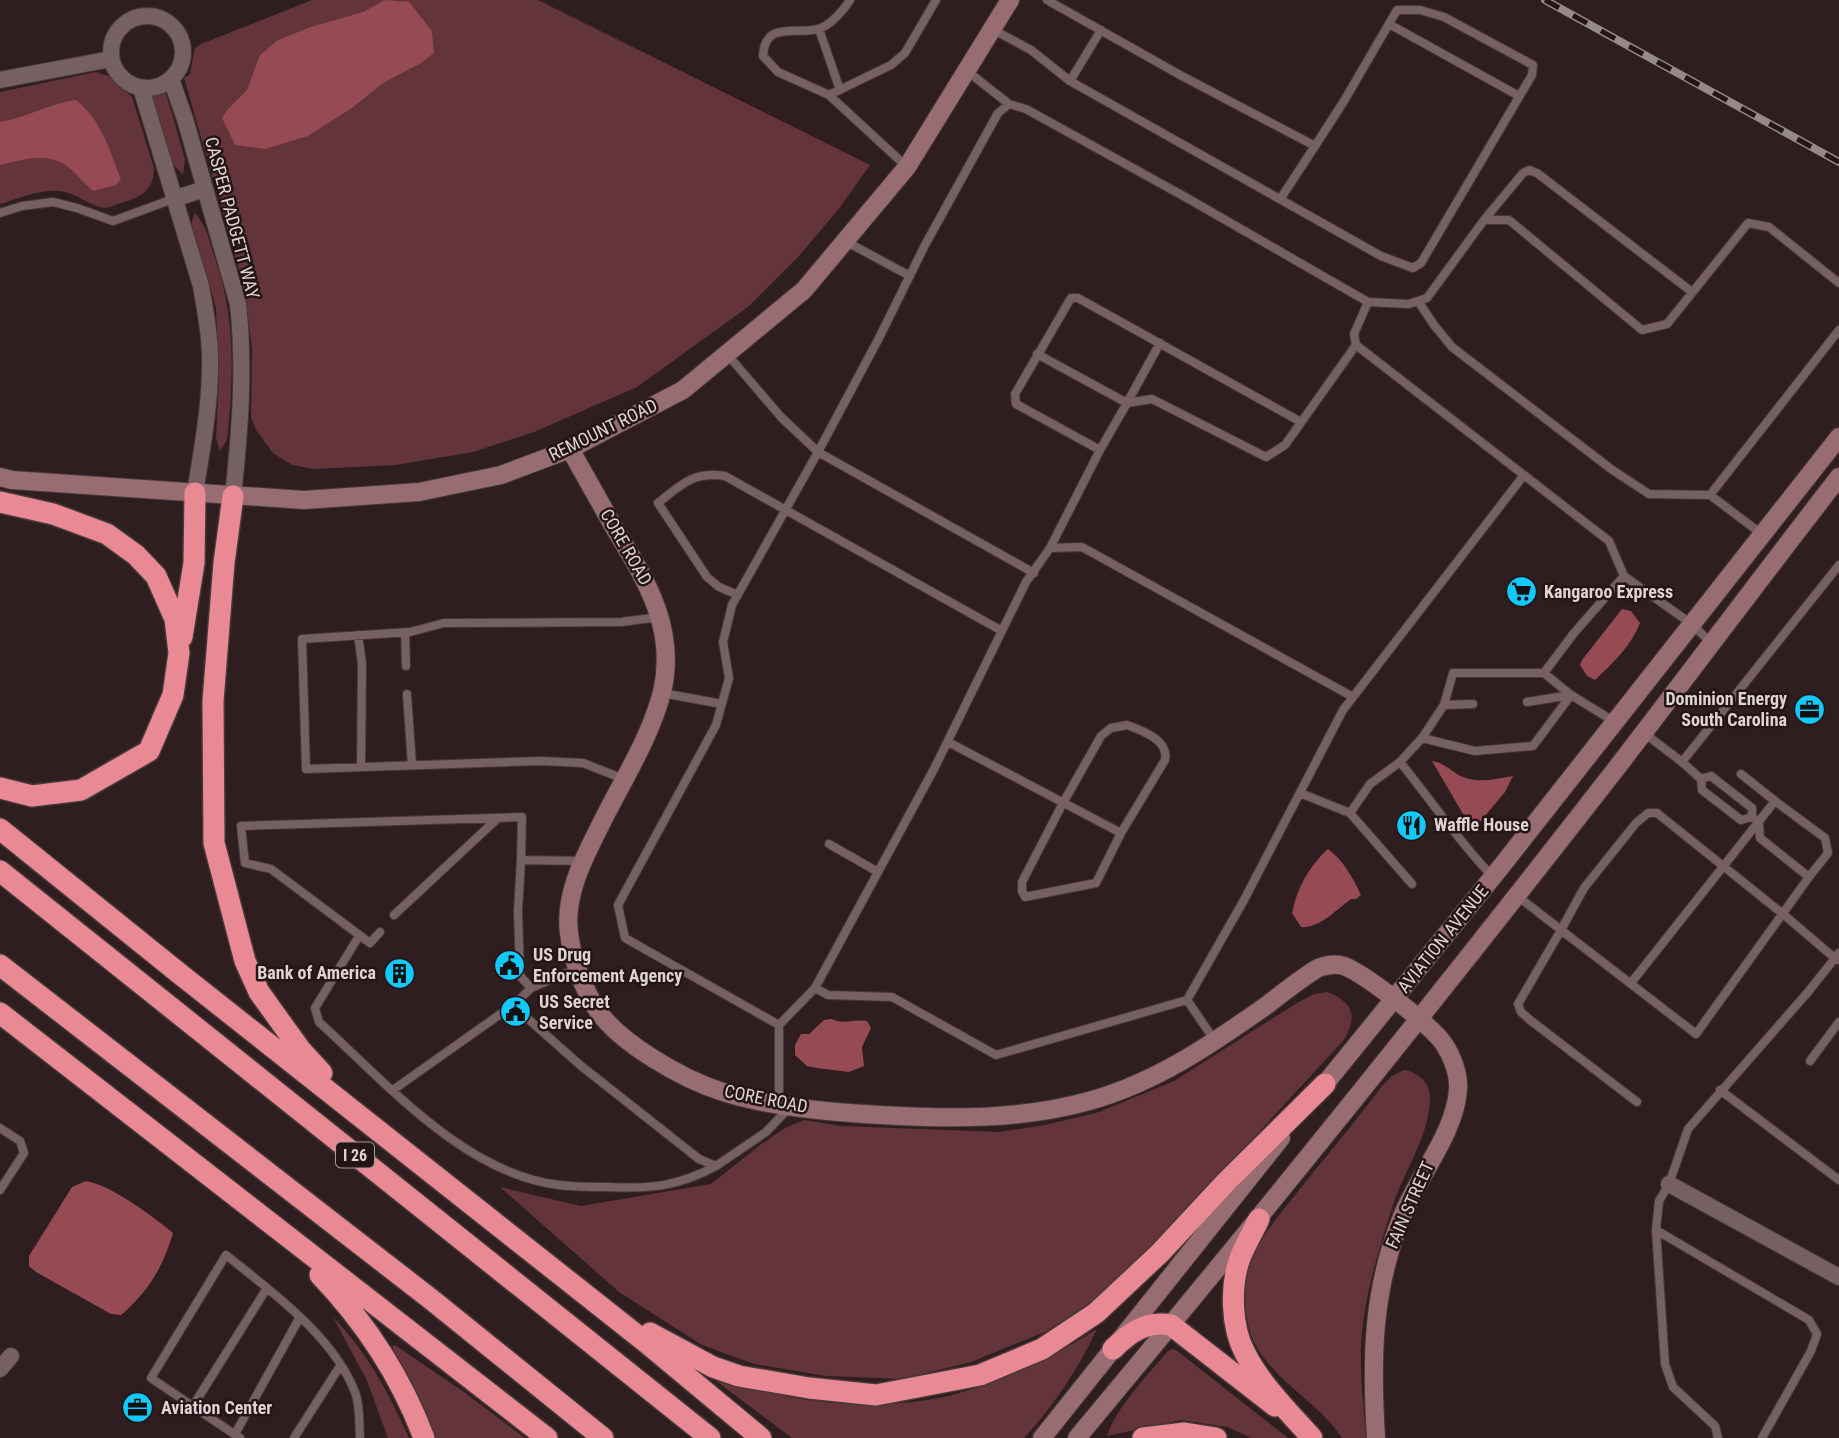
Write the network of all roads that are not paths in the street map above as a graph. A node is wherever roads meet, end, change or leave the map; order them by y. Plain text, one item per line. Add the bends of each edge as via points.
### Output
1 (850, 0) edge
2 (936, 0) edge
3 (1010, 0) edge
4 (1047, 0) edge
5 (1389, 24) junction
6 (819, 29) junction
7 (992, 29) junction
8 (1101, 30) junction
9 (111, 59) junction
10 (966, 71) junction
11 (171, 79) junction
12 (0, 80) edge
13 (1070, 81) junction
14 (141, 88) junction
15 (840, 90) junction
16 (829, 95) junction
17 (1519, 96) junction
18 (1009, 104) junction
19 (1315, 146) junction
20 (907, 167) junction
21 (205, 190) junction
22 (1281, 198) junction
23 (173, 199) junction
24 (0, 213) edge
25 (1484, 220) junction
26 (845, 241) junction
27 (910, 276) junction
28 (1839, 283) edge
29 (1692, 292) junction
30 (1418, 301) junction
31 (1368, 302) junction
32 (1839, 330) edge
33 (1160, 343) junction
34 (1356, 345) junction
35 (727, 354) junction
36 (1037, 354) junction
37 (1127, 403) junction
38 (1301, 422) junction
39 (1839, 437) edge
40 (570, 449) junction
41 (1100, 450) junction
42 (818, 452) junction
43 (1524, 475) junction
44 (1839, 477) edge
45 (4, 480) edge
46 (195, 493) junction
47 (1710, 495) junction
48 (233, 496) junction
49 (0, 502) edge
50 (785, 511) junction
51 (1763, 536) junction
52 (1050, 548) junction
53 (1839, 565) edge
54 (1034, 573) junction
55 (1624, 576) junction
56 (738, 595) junction
57 (660, 617) junction
58 (1693, 625) junction
59 (1002, 631) junction
60 (405, 632) junction
61 (358, 635) junction
62 (1712, 644) junction
63 (179, 653) junction
64 (406, 666) dead end
65 (1544, 673) junction
66 (662, 693) junction
67 (407, 694) dead end
68 (1571, 695) junction
69 (1353, 697) junction
70 (1527, 702) dead end
71 (722, 704) junction
72 (1473, 704) dead end
73 (1444, 705) junction
74 (1616, 722) junction
75 (1644, 733) junction
76 (1422, 738) junction
77 (947, 742) junction
78 (1400, 762) junction
79 (1682, 762) junction
80 (412, 765) junction
81 (361, 767) junction
82 (1741, 774) dead end
83 (624, 779) junction
84 (1701, 779) junction
85 (0, 788) edge
86 (1300, 793) junction
87 (1775, 801) junction
88 (1063, 803) junction
89 (1350, 813) junction
90 (498, 818) junction
91 (1755, 819) junction
92 (0, 829) edge
93 (1121, 833) junction
94 (829, 844) dead end
95 (521, 860) junction
96 (584, 861) junction
97 (1724, 866) junction
98 (0, 871) edge
99 (878, 872) junction
100 (1493, 877) junction
101 (1809, 877) junction
102 (1412, 884) dead end
103 (1516, 895) junction
104 (1783, 914) junction
105 (394, 915) dead end
106 (1561, 930) junction
107 (380, 932) dead end
108 (359, 936) junction
109 (1838, 957) edge
110 (0, 965) edge
111 (577, 968) junction
112 (1631, 983) junction
113 (531, 988) junction
114 (815, 988) junction
115 (1187, 1000) junction
116 (1395, 1000) junction
117 (516, 1003) junction
118 (0, 1013) edge
119 (1419, 1019) junction
120 (1839, 1022) edge
121 (779, 1025) junction
122 (1215, 1041) junction
123 (1810, 1061) dead end
124 (1325, 1084) junction
125 (393, 1090) junction
126 (1720, 1090) junction
127 (1637, 1102) dead end
128 (785, 1104) junction
129 (0, 1128) edge
130 (716, 1166) junction
131 (424, 1167) junction
132 (206, 1174) junction
133 (1839, 1180) edge
134 (1669, 1184) junction
135 (0, 1191) edge
136 (1259, 1219) junction
137 (1656, 1230) junction
138 (546, 1264) junction
139 (1839, 1277) edge
140 (267, 1288) junction
141 (300, 1317) junction
142 (1171, 1325) junction
143 (1113, 1349) junction
144 (340, 1366) junction
145 (193, 1406) junction
146 (1306, 1430) edge
147 (237, 1436) edge
148 (294, 1438) edge
149 (360, 1438) edge
150 (424, 1438) edge
151 (547, 1438) edge
152 (603, 1438) edge
153 (710, 1438) edge
154 (761, 1438) edge
155 (1042, 1438) edge
156 (1077, 1438) edge
157 (1143, 1438) edge
158 (1216, 1438) edge
159 (1376, 1438) edge
160 (1718, 1438) edge
161 (1762, 1438) edge

1 - 6 lane
2 - 15 lane via 905,52 891,65
3 - 7 street, REMOUNT ROAD
4 - 8 lane
5 - 17 lane
5 - 17 lane via 1397,10 1420,10 1444,17 1533,65
5 - 19 lane
6 - 15 lane
6 - 16 lane via 775,33 764,46 763,57 778,72
7 - 10 street, REMOUNT ROAD
7 - 13 lane via 1031,50
8 - 13 lane
8 - 19 lane
9 - 11 street via 113,39 123,24 139,16 157,17 173,26 182,42 183,60
9 - 12 street
9 - 14 street via 121,77
10 - 18 lane
10 - 20 street, REMOUNT ROAD
11 - 14 street
11 - 21 street, CASPER PADGETT WAY
13 - 22 lane
14 - 23 street
15 - 16 lane
16 - 20 lane
17 - 22 lane via 1421,263 1413,268 1381,256
18 - 27 lane via 998,113
18 - 31 lane via 1026,109
19 - 22 lane
20 - 26 street, REMOUNT ROAD
21 - 23 street
21 - 48 street, CASPER PADGETT WAY via 233,283 241,333 241,421
23 - 24 lane via 113,221 53,202
23 - 46 street via 201,286 210,355
25 - 29 lane via 1509,220 1642,330 1667,324
25 - 29 lane via 1529,170
25 - 30 lane via 1427,298
26 - 27 lane
26 - 35 street, REMOUNT ROAD via 804,290
27 - 42 lane
28 - 29 lane via 1769,228 1748,223
30 - 31 lane
30 - 47 lane via 1452,346 1611,469 1649,494
31 - 34 lane via 1354,334
32 - 47 lane
33 - 36 lane via 1071,298
33 - 37 lane
33 - 38 lane
34 - 38 lane
34 - 43 lane
35 - 40 street, REMOUNT ROAD via 683,390
35 - 42 lane
36 - 37 lane
36 - 41 lane via 1015,394 1016,404
37 - 38 lane via 1152,399 1266,457 1285,445
37 - 41 lane
39 - 51 street, AVIATION AVENUE
40 - 48 street, REMOUNT ROAD via 501,475 419,492 304,500
40 - 57 street, CORE ROAD via 650,587
41 - 52 lane
42 - 50 lane
42 - 54 lane
43 - 55 lane via 1609,541
43 - 69 lane
44 - 62 street, AVIATION AVENUE
45 - 46 street, REMOUNT ROAD
46 - 48 street, REMOUNT ROAD
46 - 63 highway via 194,563
47 - 51 lane
48 - 131 highway via 213,701 214,843 244,961 300,1049
49 - 63 highway via 53,514 107,534 136,555 156,576 175,619
50 - 56 lane
50 - 56 lane via 725,476 709,474 691,478 658,503 707,577
50 - 59 lane
51 - 58 street, AVIATION AVENUE
52 - 54 lane
52 - 69 lane via 1082,547
53 - 79 lane
54 - 59 lane
55 - 58 lane
55 - 65 lane
56 - 71 lane via 723,642 729,678
57 - 60 lane via 621,622 444,623
57 - 66 street, CORE ROAD via 665,648
58 - 62 lane
58 - 74 street, AVIATION AVENUE
59 - 77 lane
60 - 61 lane
60 - 64 lane
61 - 81 lane
61 - 81 lane via 302,639 306,769
62 - 75 street, AVIATION AVENUE
63 - 85 highway via 173,695 149,751 81,790 32,796
65 - 68 lane
65 - 73 lane via 1453,673
66 - 71 lane
66 - 83 street, CORE ROAD
67 - 80 lane
68 - 70 lane
68 - 74 lane
68 - 76 lane via 1533,746 1475,751
69 - 86 lane
71 - 121 lane via 716,725 618,905 625,938
72 - 73 lane
73 - 76 lane
74 - 100 street, AVIATION AVENUE
75 - 79 lane
75 - 103 street, AVIATION AVENUE
76 - 78 lane
77 - 88 lane
77 - 99 lane
78 - 89 lane via 1370,784
78 - 100 lane
79 - 84 lane
80 - 81 lane
80 - 83 lane via 572,762
82 - 87 lane
83 - 96 street, CORE ROAD
84 - 91 lane via 1711,776 1727,786 1752,808
84 - 91 lane via 1702,790 1715,801 1741,820
86 - 89 lane
86 - 115 lane
87 - 91 lane
87 - 101 lane via 1825,838 1828,853
88 - 93 lane
88 - 93 lane via 1022,883 1025,897 1096,883
88 - 93 lane via 1101,736 1127,725 1141,730 1163,745 1165,760
89 - 102 lane
90 - 95 lane via 522,817
90 - 105 lane
90 - 108 lane via 241,826 245,863 271,869
91 - 97 lane
91 - 101 lane via 1760,838
92 - 131 highway
94 - 99 lane
95 - 96 lane
95 - 113 lane via 520,976
96 - 111 street, CORE ROAD via 569,913
97 - 104 lane
97 - 106 lane via 1657,813 1648,813 1584,888
97 - 112 lane
98 - 153 highway, I 26
99 - 114 lane
100 - 116 street, AVIATION AVENUE
101 - 104 lane
103 - 106 lane
103 - 119 street, AVIATION AVENUE
104 - 109 lane
104 - 112 lane via 1696,1034
106 - 112 lane
106 - 127 lane via 1518,1004 1521,1012
107 - 108 lane via 370,943
108 - 125 lane via 314,1008 319,1022
109 - 126 lane
110 - 152 highway
111 - 113 lane
111 - 128 street, CORE ROAD via 599,1012 648,1055 720,1091
113 - 117 lane
114 - 115 lane via 828,995 891,997 996,1055
114 - 121 lane
115 - 122 lane
116 - 119 street, FAIN STREET
116 - 122 street, CORE ROAD via 1357,973 1326,965
116 - 124 street, AVIATION AVENUE
117 - 125 lane
117 - 130 lane via 580,1065 698,1158
118 - 132 highway
119 - 136 street, AVIATION AVENUE
119 - 159 street, FAIN STREET via 1445,1045 1458,1087 1450,1121 1404,1211 1382,1275 1373,1353
120 - 123 lane
121 - 128 lane
122 - 128 street, CORE ROAD via 1132,1086 1090,1101 1017,1115 920,1117
124 - 138 highway via 1096,1313 1042,1349 980,1375 876,1395 739,1376 679,1350
124 - 143 street, AVIATION AVENUE
125 - 130 lane via 470,1153 519,1175 558,1185 649,1189 692,1179
126 - 133 lane
126 - 134 lane via 1688,1129
128 - 130 lane via 766,1132
129 - 135 lane via 20,1140 24,1153
131 - 138 highway
132 - 150 highway via 337,1293 384,1356
132 - 151 highway
134 - 137 lane via 1660,1201
134 - 139 street
136 - 142 street, AVIATION AVENUE
136 - 146 highway via 1238,1266 1233,1293 1236,1321 1244,1352
137 - 160 lane via 1665,1364 1672,1387 1715,1426
137 - 161 lane via 1809,1320 1817,1334
138 - 154 highway
140 - 141 lane
140 - 145 lane
140 - 145 lane via 226,1255 151,1378
141 - 144 lane
141 - 147 lane
142 - 143 highway via 1148,1325
142 - 146 highway
142 - 156 street, AVIATION AVENUE
143 - 155 street, AVIATION AVENUE
144 - 148 lane
144 - 149 lane via 356,1396
145 - 147 lane
157 - 158 highway via 1185,1433

